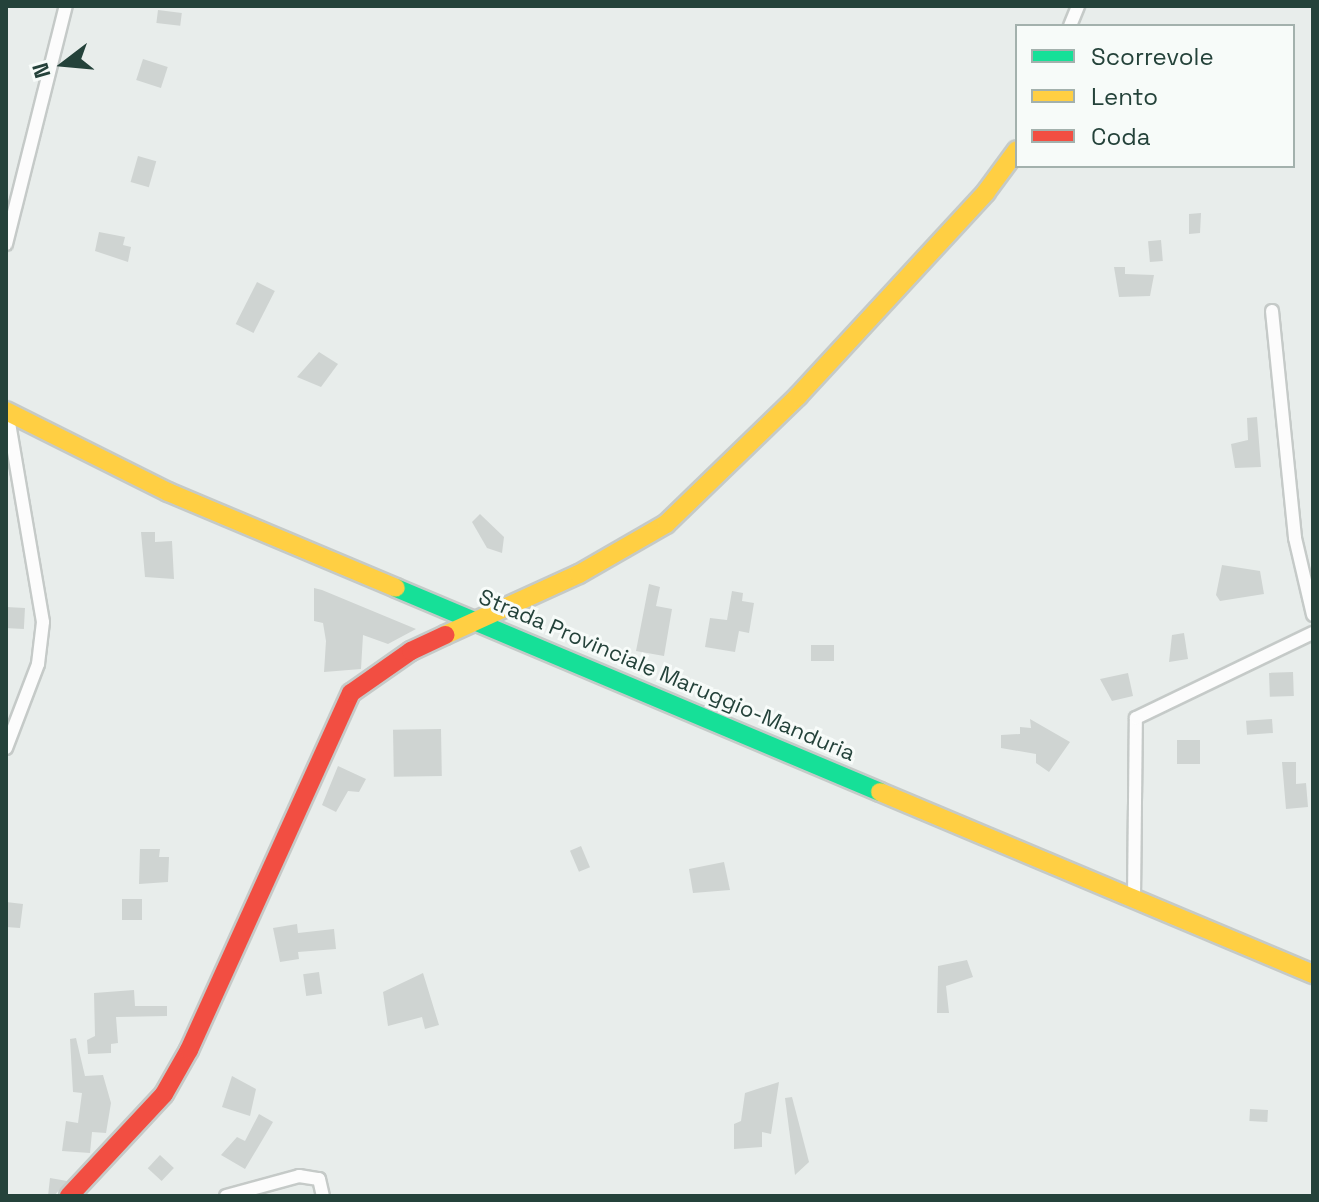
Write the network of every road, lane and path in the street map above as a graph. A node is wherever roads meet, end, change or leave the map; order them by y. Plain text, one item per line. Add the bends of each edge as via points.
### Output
1 (66, 6) edge
2 (1015, 153) edge
3 (6, 244) edge
4 (1272, 311) dead end
5 (7, 412) edge
6 (1313, 615) edge
7 (474, 619) junction
8 (1313, 633) edge
9 (6, 748) edge
10 (1134, 897) junction
11 (1313, 974) edge
12 (69, 1196) edge
13 (226, 1196) edge
14 (323, 1196) edge

1 - 3 street
2 - 7 street via 986,192 701,494 629,549
4 - 6 street via 1295,538
5 - 7 street, Strada Provinciale Maruggio-Manduria via 168,492
5 - 9 street via 43,622 38,664
7 - 10 street, Strada Provinciale Maruggio-Manduria
7 - 12 street via 375,672 351,693 189,1050 164,1094
8 - 10 street via 1136,718
10 - 11 street, Strada Provinciale Maruggio-Manduria
13 - 14 street via 299,1176 319,1179

